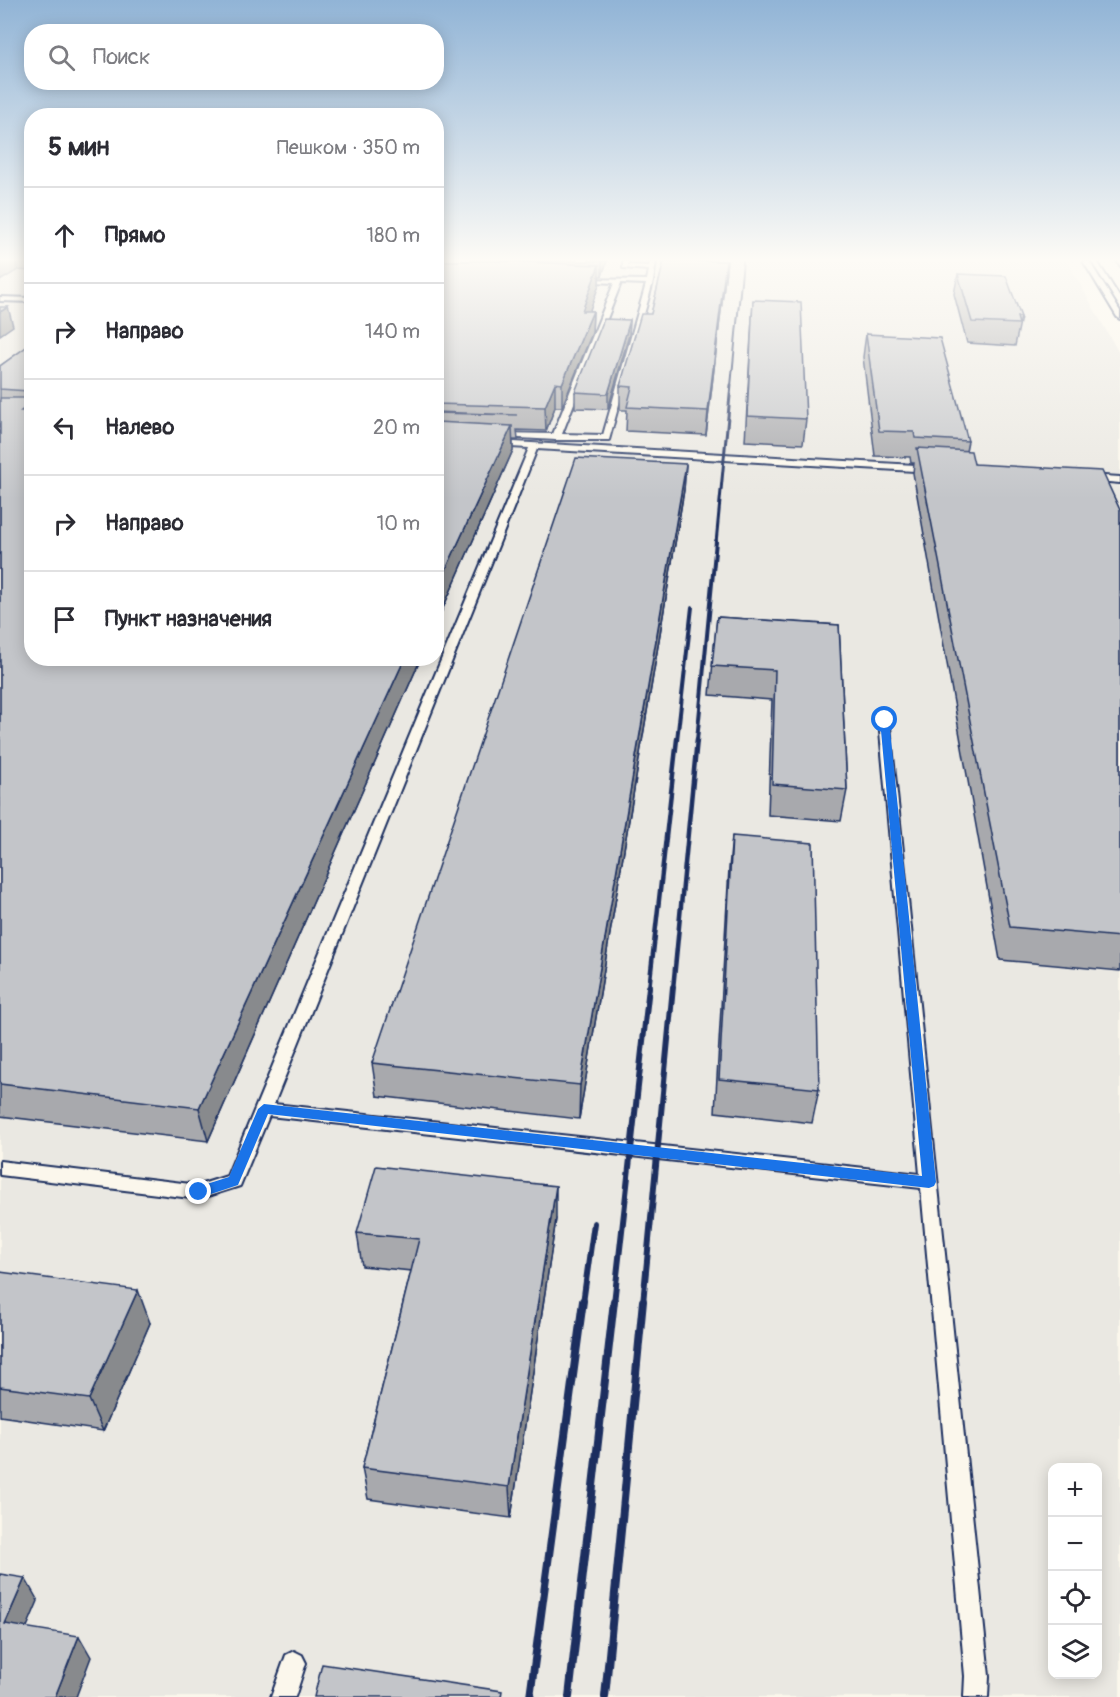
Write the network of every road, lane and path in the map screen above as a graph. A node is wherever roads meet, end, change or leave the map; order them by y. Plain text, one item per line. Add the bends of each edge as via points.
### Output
1 (595, 340) edge
2 (634, 340) edge
3 (556, 438) junction
4 (534, 447) junction
5 (945, 470) edge
6 (1073, 477) edge
7 (1120, 480) edge
8 (885, 720) dead end
9 (264, 1109) junction
10 (0, 1168) edge
11 (929, 1182) junction
12 (294, 1663) dead end
13 (283, 1697) edge
14 (976, 1697) edge

1 - 3 lane
2 - 3 lane via 606,438
3 - 4 lane via 491,439
4 - 5 lane
4 - 9 lane
6 - 7 lane
8 - 11 lane
9 - 10 lane via 234,1181 199,1192
9 - 11 lane
11 - 14 lane
12 - 13 lane

